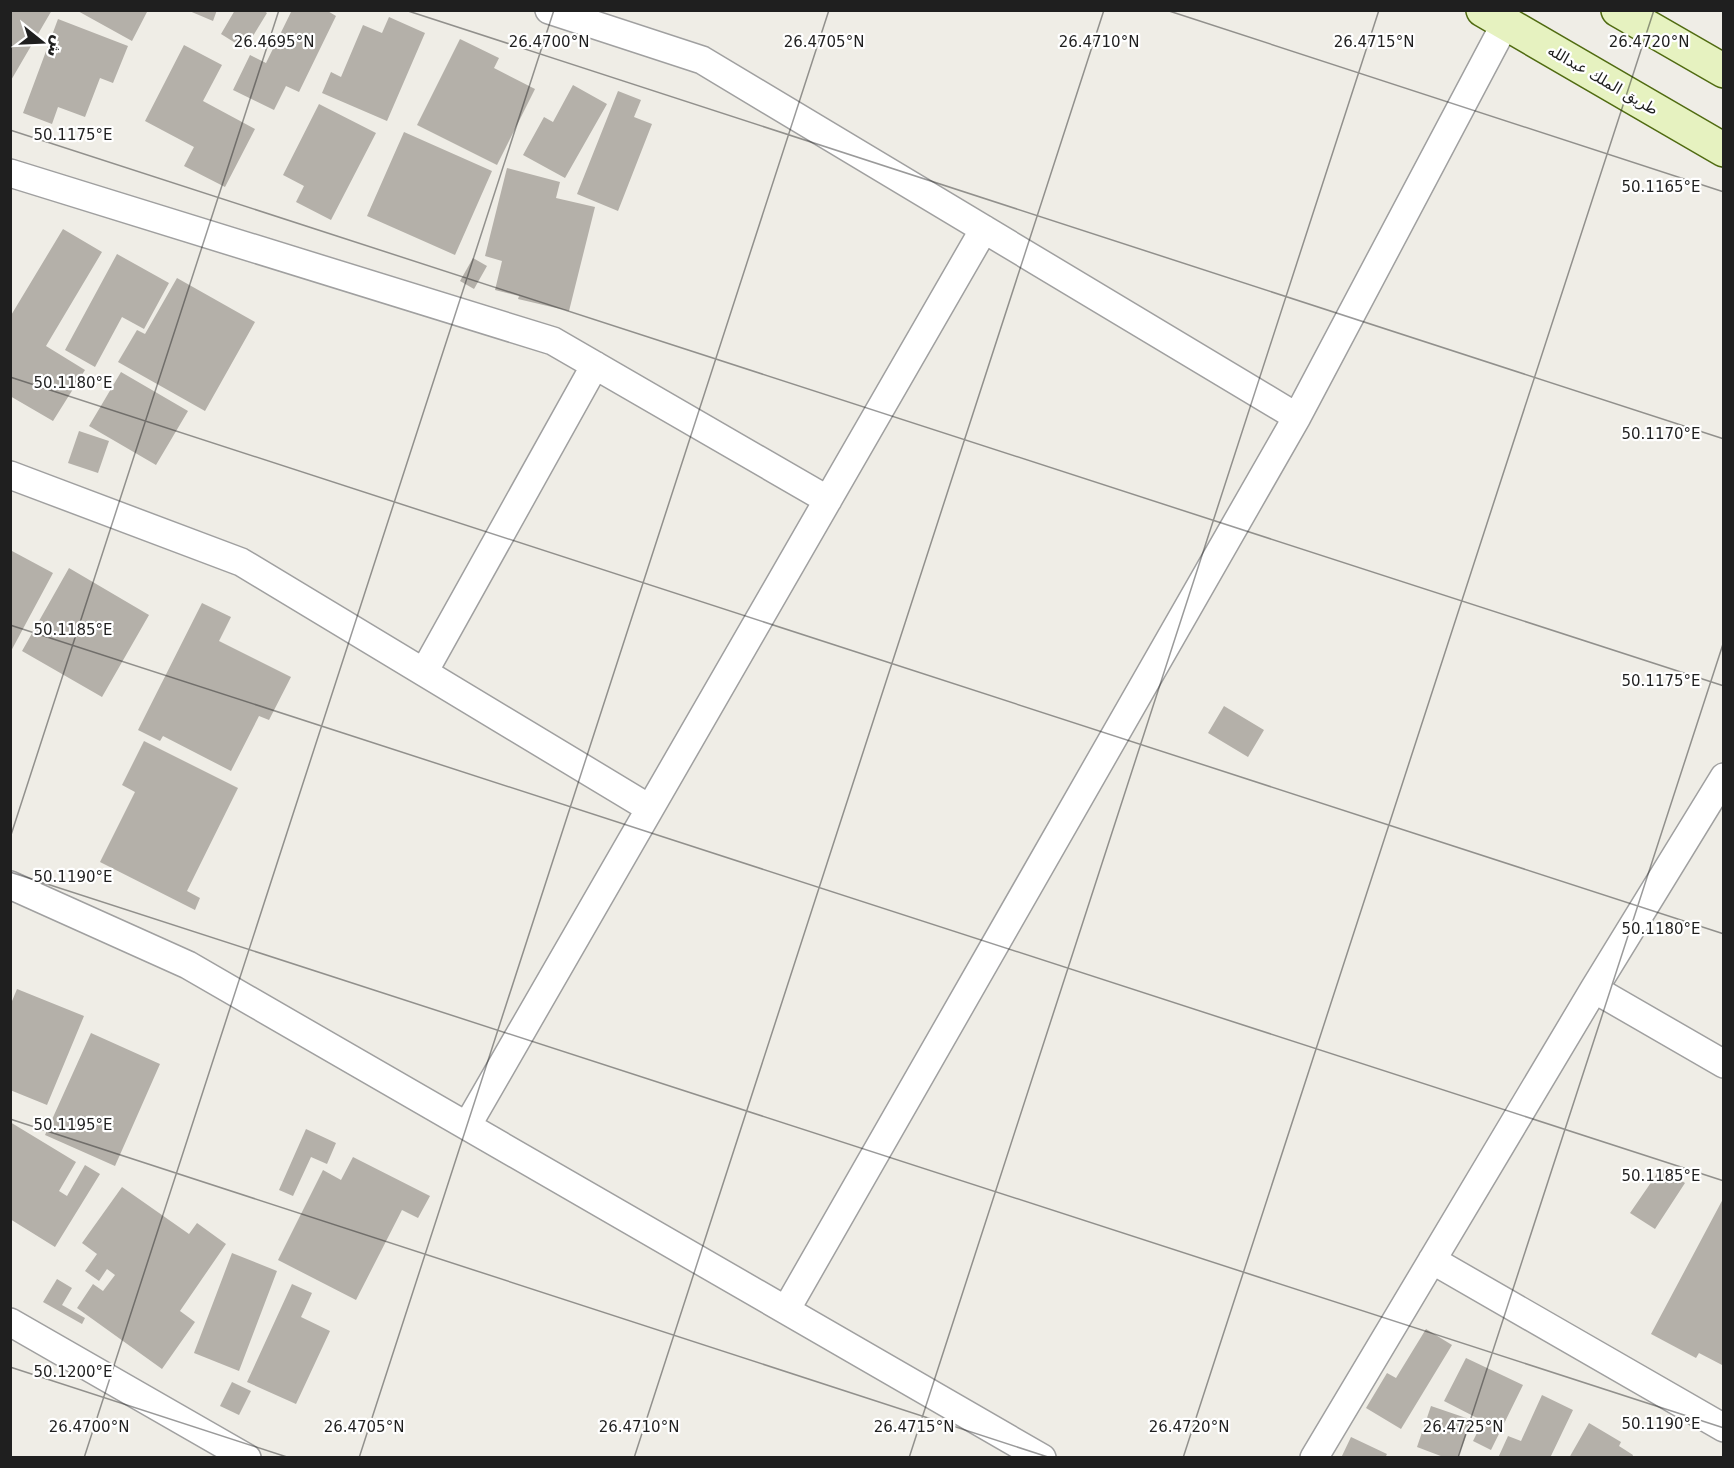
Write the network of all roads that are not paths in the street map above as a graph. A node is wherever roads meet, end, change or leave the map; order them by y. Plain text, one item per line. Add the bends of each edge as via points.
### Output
1 (549, 10) edge
2 (1618, 10) edge
3 (1494, 17) edge
4 (1724, 71) edge
5 (1724, 150) edge
6 (10, 173) edge
7 (984, 229) junction
8 (595, 365) junction
9 (1297, 417) junction
10 (10, 475) edge
11 (828, 500) junction
12 (424, 672) junction
13 (1724, 777) edge
14 (650, 808) junction
15 (10, 885) edge
16 (1594, 989) junction
17 (1724, 1064) edge
18 (467, 1125) junction
19 (1432, 1260) junction
20 (786, 1310) junction
21 (10, 1322) edge
22 (1724, 1428) edge
23 (207, 1448) edge
24 (247, 1458) edge
25 (1042, 1458) edge
26 (1314, 1458) edge

1 - 7 street via 702,60
2 - 4 street
3 - 5 street, طريق الملك عبدالله
3 - 9 street
6 - 8 street via 553,341
7 - 9 street
7 - 11 street
8 - 11 street
8 - 12 street
9 - 20 street
10 - 12 street via 241,562
11 - 14 street
12 - 14 street
13 - 16 street
14 - 18 street
15 - 18 street via 188,964
16 - 17 street
16 - 19 street
18 - 20 street
19 - 22 street
19 - 26 street
20 - 25 street
21 - 23 street
23 - 24 street

